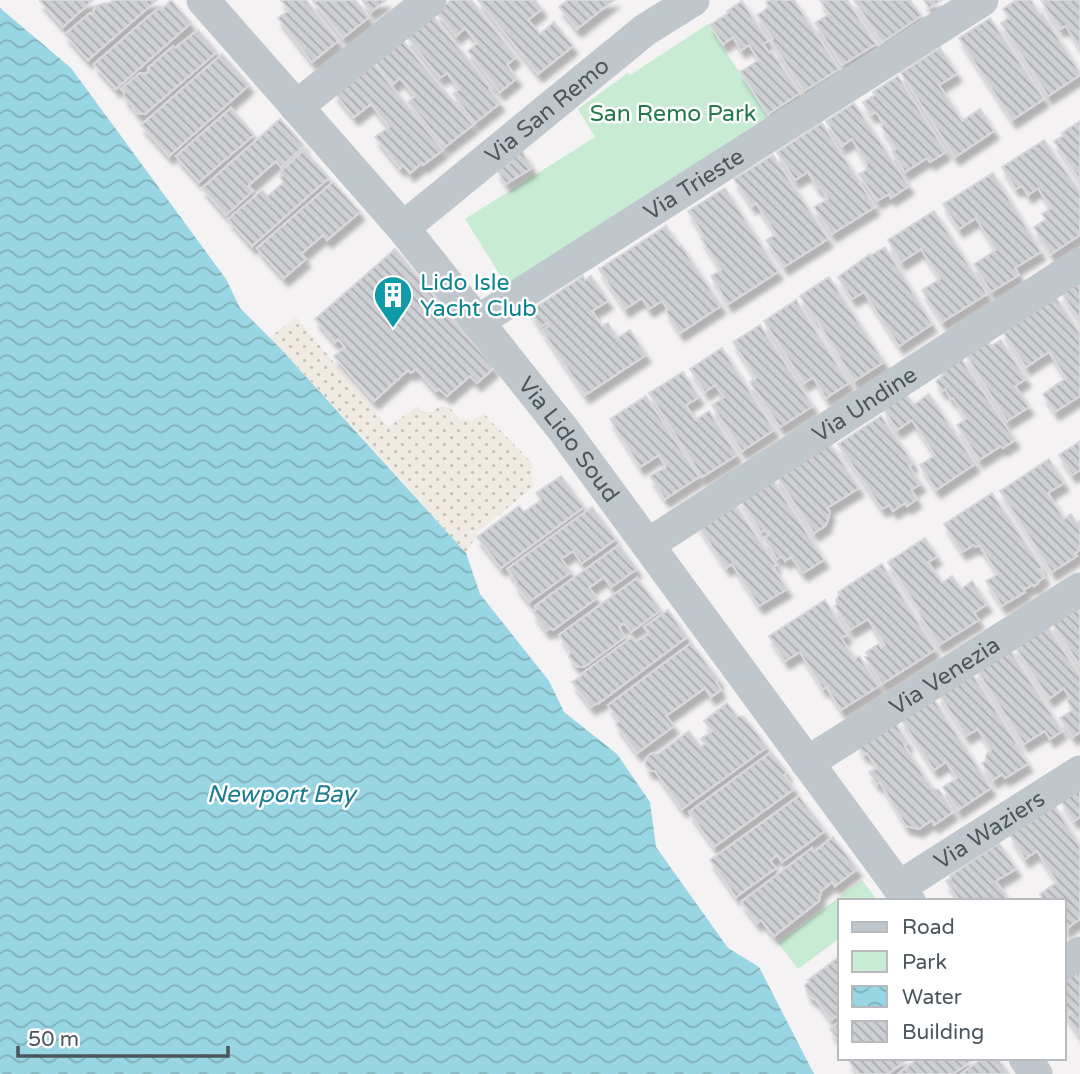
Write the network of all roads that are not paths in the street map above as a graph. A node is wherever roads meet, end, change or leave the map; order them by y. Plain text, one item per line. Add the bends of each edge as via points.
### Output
1 (203, 0) edge
2 (429, 0) edge
3 (693, 0) edge
4 (982, 0) edge
5 (296, 107) junction
6 (403, 228) junction
7 (1080, 264) edge
8 (477, 322) junction
9 (649, 544) junction
10 (1080, 589) edge
11 (807, 763) junction
12 (1080, 772) edge
13 (904, 894) edge

1 - 5 street, Via Lido Soud
2 - 5 street
3 - 6 street, Via San Remo via 645,30
4 - 8 street, Via Trieste
5 - 6 street, Via Lido Soud
6 - 8 street, Via Lido Soud
7 - 9 street, Via Undine
8 - 9 street, Via Lido Soud
9 - 11 street, Via Lido Soud
10 - 11 street, Via Venezia
11 - 13 street, Via Lido Soud
12 - 13 street, Via Waziers

